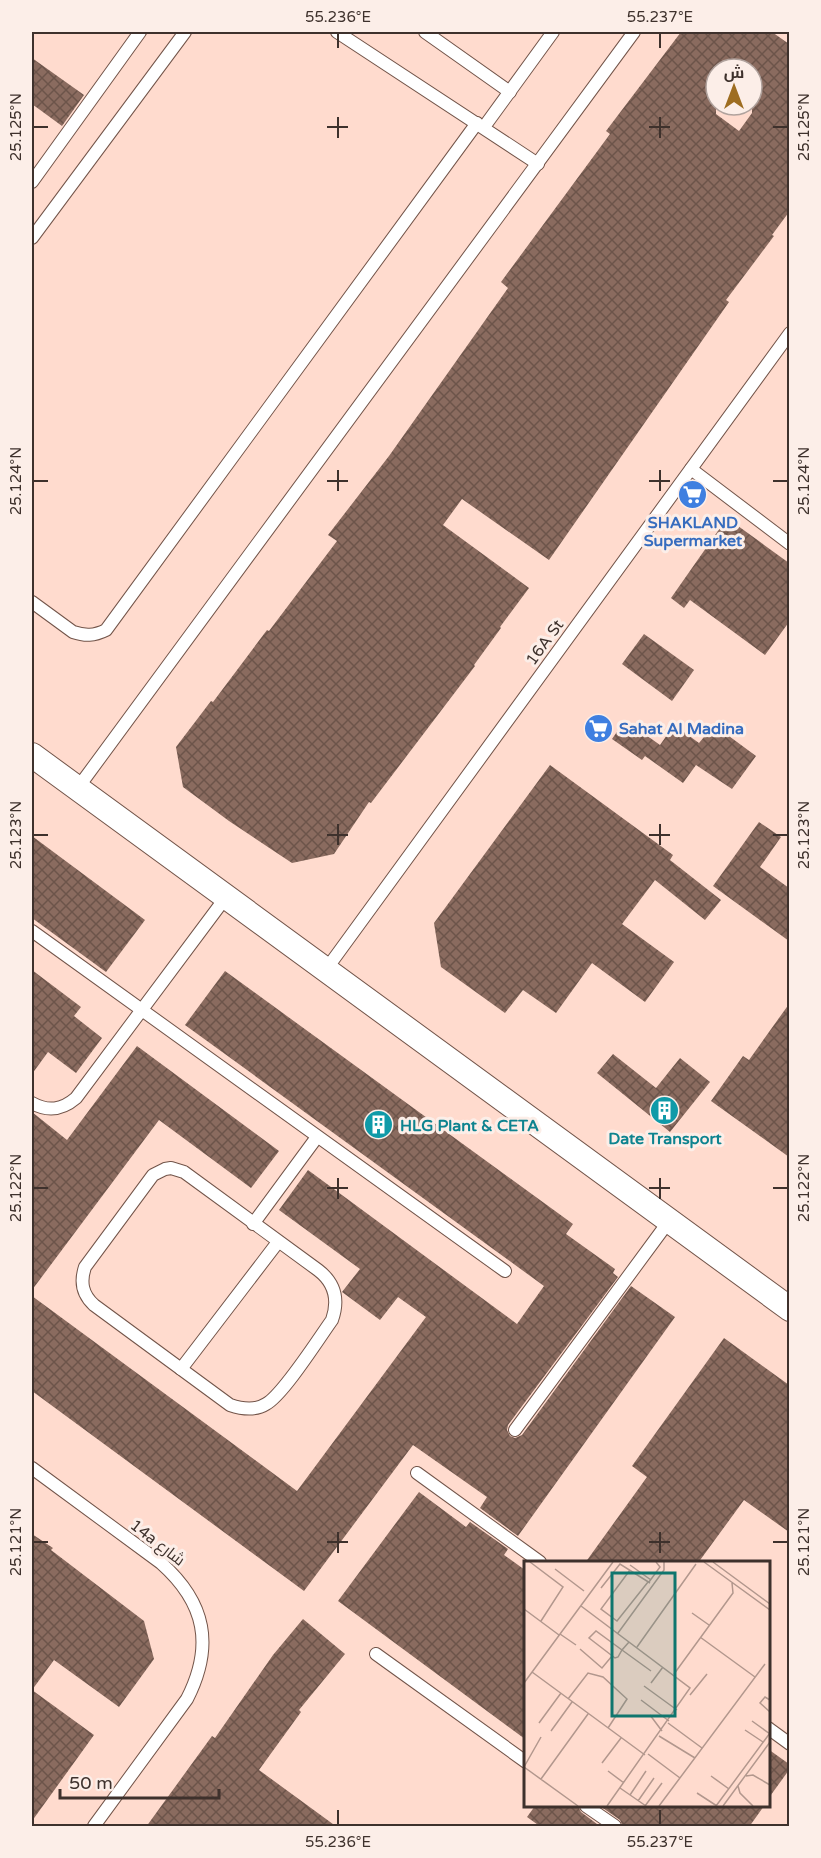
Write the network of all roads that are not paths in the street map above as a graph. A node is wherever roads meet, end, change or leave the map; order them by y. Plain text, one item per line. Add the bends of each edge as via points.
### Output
1 (140, 32) edge
2 (185, 32) edge
3 (337, 32) edge
4 (425, 32) edge
5 (553, 32) edge
6 (634, 32) edge
7 (510, 92) junction
8 (481, 125) junction
9 (538, 164) junction
10 (32, 182) edge
11 (32, 238) edge
12 (789, 333) edge
13 (690, 469) junction
14 (789, 544) edge
15 (32, 602) edge
16 (32, 755) edge
17 (77, 789) junction
18 (226, 897) junction
19 (32, 931) edge
20 (325, 971) junction
21 (140, 1010) junction
22 (32, 1103) edge
23 (317, 1137) junction
24 (669, 1221) junction
25 (253, 1224) junction
26 (278, 1242) junction
27 (505, 1271) dead end
28 (789, 1309) edge
29 (181, 1369) junction
30 (515, 1430) dead end
31 (32, 1468) edge
32 (417, 1473) dead end
33 (537, 1561) edge
34 (376, 1654) dead end
35 (770, 1730) edge
36 (789, 1744) edge
37 (524, 1761) edge
38 (587, 1807) edge
39 (94, 1827) edge
40 (615, 1827) edge

1 - 10 lane
2 - 11 lane
3 - 8 lane
4 - 7 lane
5 - 7 lane
6 - 9 lane
7 - 8 lane
8 - 9 lane
8 - 15 lane via 106,630 81,635
9 - 17 lane
12 - 13 lane, 16A St
13 - 14 lane
13 - 20 lane, 16A St
16 - 17 street
17 - 18 street
18 - 20 street
18 - 21 lane
19 - 21 lane
20 - 24 street
21 - 22 lane via 76,1098 56,1109
21 - 23 lane
23 - 25 lane
23 - 27 lane
24 - 28 street
24 - 30 lane
25 - 26 lane
25 - 29 lane via 184,1172 165,1169 153,1175 85,1267 81,1280 89,1300
26 - 29 lane
26 - 29 lane via 326,1276 336,1302 332,1320 276,1397 260,1408 240,1408 230,1405
31 - 39 lane, 14a شارع via 177,1577 199,1615 203,1636 202,1659 186,1699
32 - 33 lane
34 - 37 lane
35 - 36 lane
38 - 40 lane

